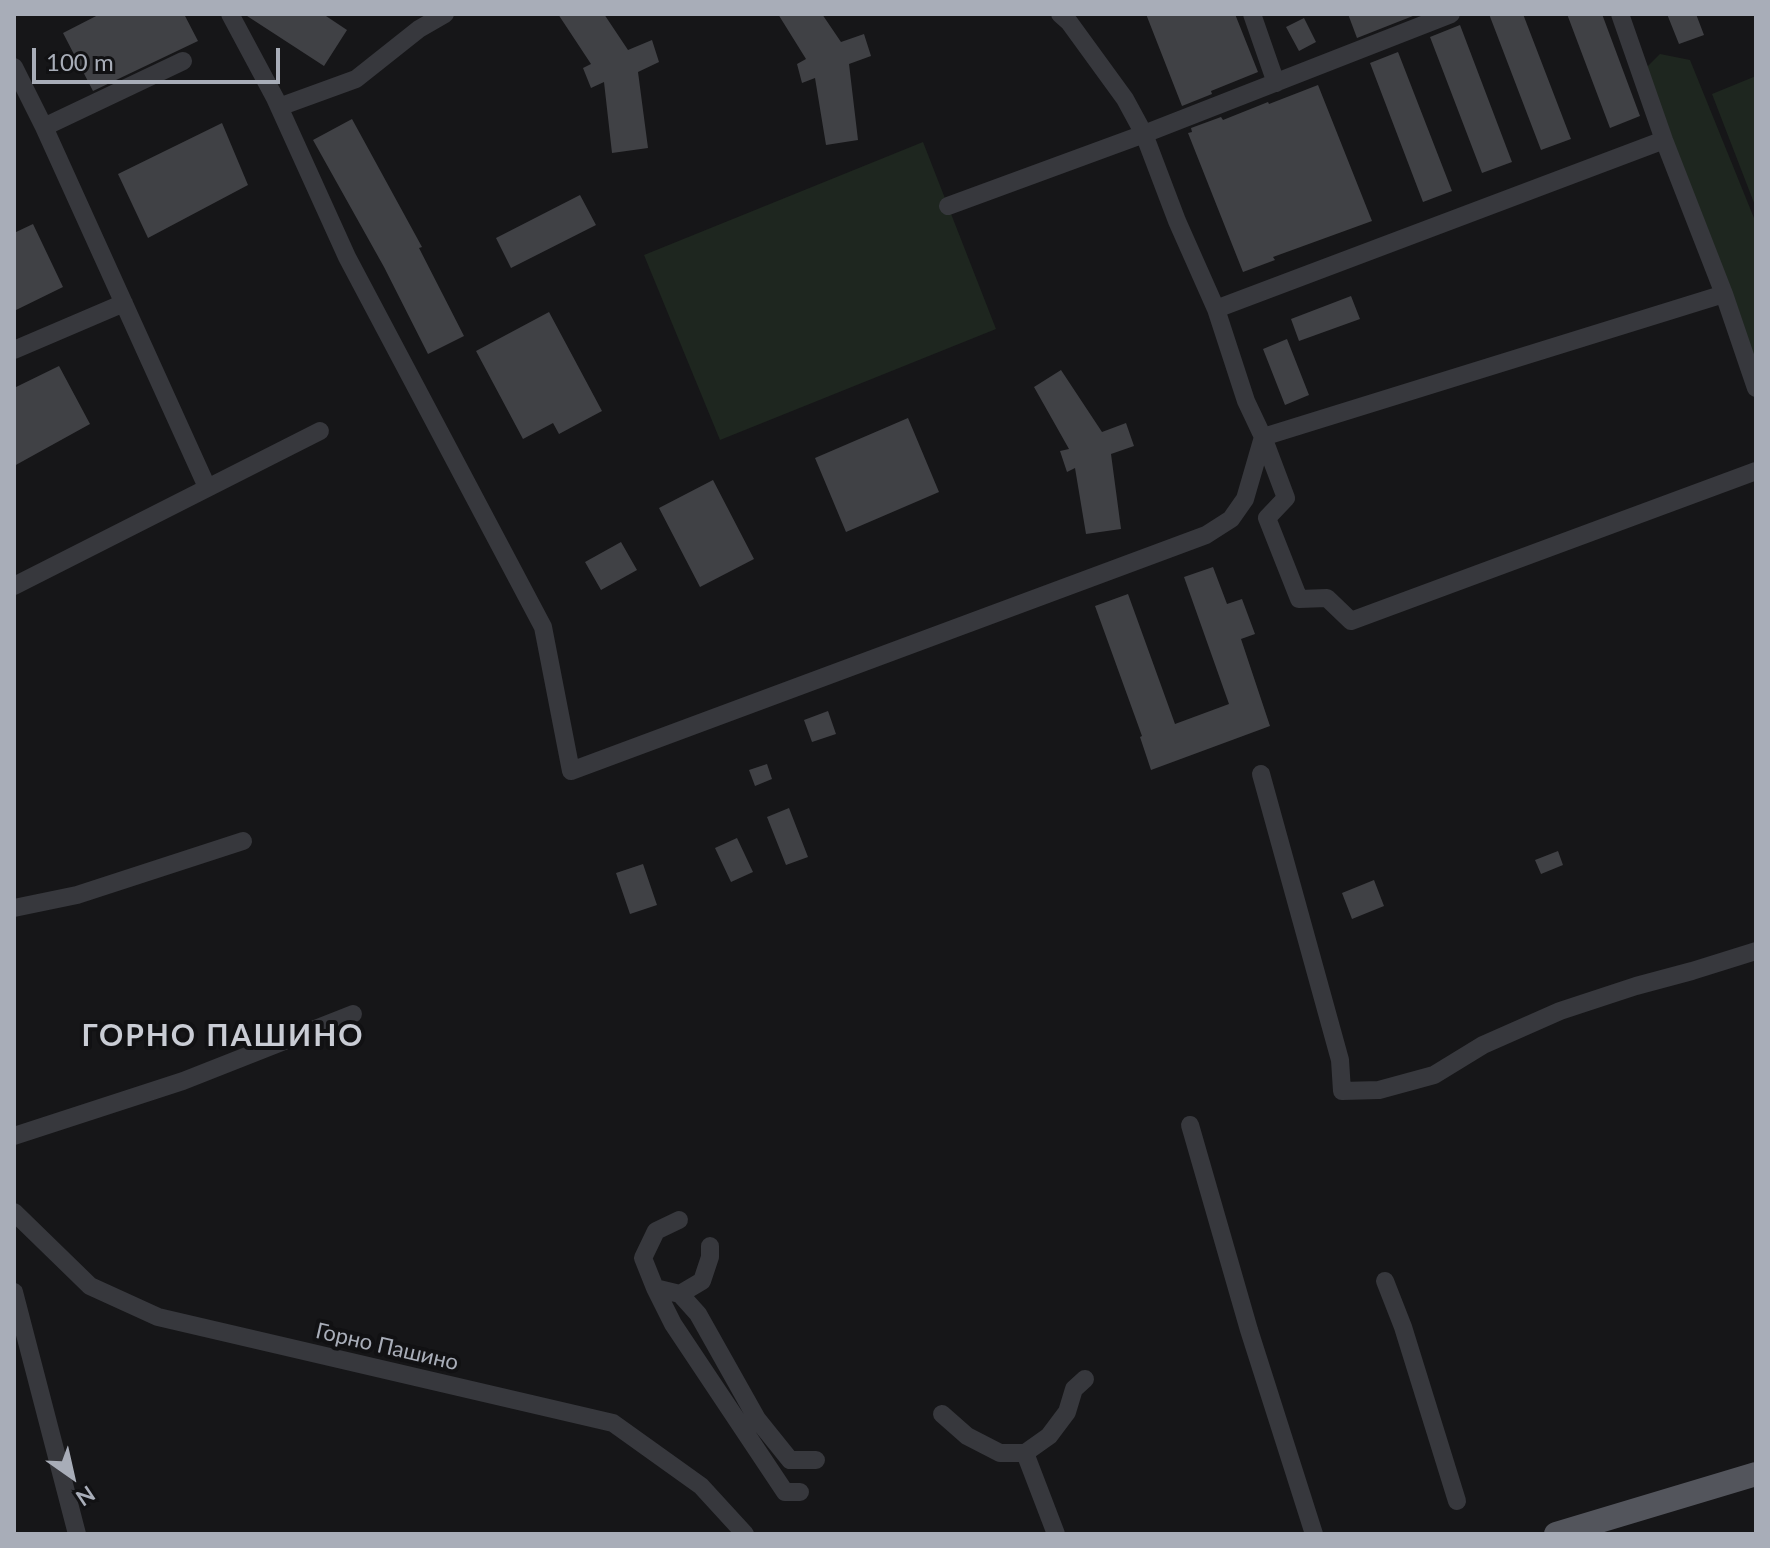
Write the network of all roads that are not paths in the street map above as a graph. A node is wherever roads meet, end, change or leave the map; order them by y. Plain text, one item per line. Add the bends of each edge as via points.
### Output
1 (230, 14) edge
2 (445, 14) edge
3 (1060, 14) edge
4 (1252, 14) edge
5 (1451, 14) edge
6 (1620, 14) edge
7 (183, 61) dead end
8 (14, 67) edge
9 (1276, 83) junction
10 (279, 107) junction
11 (44, 127) junction
12 (1144, 134) junction
13 (1664, 140) junction
14 (948, 206) dead end
15 (1724, 294) junction
16 (124, 303) junction
17 (1216, 309) junction
18 (14, 350) edge
19 (1756, 388) edge
20 (320, 431) dead end
21 (1263, 437) junction
22 (1756, 471) edge
23 (207, 487) junction
24 (14, 586) edge
25 (1261, 774) dead end
26 (243, 841) dead end
27 (14, 908) edge
28 (1756, 951) edge
29 (353, 1014) dead end
30 (1190, 1125) dead end
31 (14, 1136) edge
32 (14, 1212) edge
33 (679, 1220) dead end
34 (710, 1246) dead end
35 (1385, 1281) dead end
36 (655, 1288) junction
37 (14, 1292) edge
38 (680, 1294) junction
39 (1085, 1379) dead end
40 (942, 1414) dead end
41 (1025, 1453) junction
42 (816, 1460) dead end
43 (1756, 1474) edge
44 (800, 1492) dead end
45 (1457, 1501) dead end
46 (77, 1534) edge
47 (745, 1534) edge
48 (1056, 1534) edge
49 (1314, 1534) edge
50 (1556, 1534) edge

1 - 10 street
2 - 10 street via 356,79
3 - 12 street via 1118,89
4 - 9 street
5 - 9 street
6 - 13 street
7 - 11 street
8 - 11 street
9 - 12 street
10 - 21 street via 347,257 543,627 571,771 1206,535 1231,519 1245,499
11 - 16 street
12 - 14 street
12 - 17 street
13 - 15 street
13 - 17 street
15 - 19 street
15 - 21 street
16 - 18 street
16 - 23 street
17 - 21 street
20 - 23 street
21 - 22 street via 1286,498 1267,518 1299,599 1327,598 1351,621
23 - 24 street
25 - 28 street via 1340,1060 1342,1091 1379,1090 1434,1075 1483,1045 1560,1011
26 - 27 street via 77,895
29 - 31 street via 183,1081
30 - 49 street
32 - 47 street, Горно Пашино via 90,1286 158,1317 613,1423 701,1486
33 - 36 street via 656,1231 643,1258
34 - 38 street via 702,1281
35 - 45 street
36 - 38 street
36 - 44 street via 673,1324 785,1492
37 - 46 street
38 - 42 street via 698,1314 757,1419 790,1460
39 - 41 street via 1049,1436
40 - 41 street via 967,1436 1000,1453
41 - 48 street
43 - 50 main road

